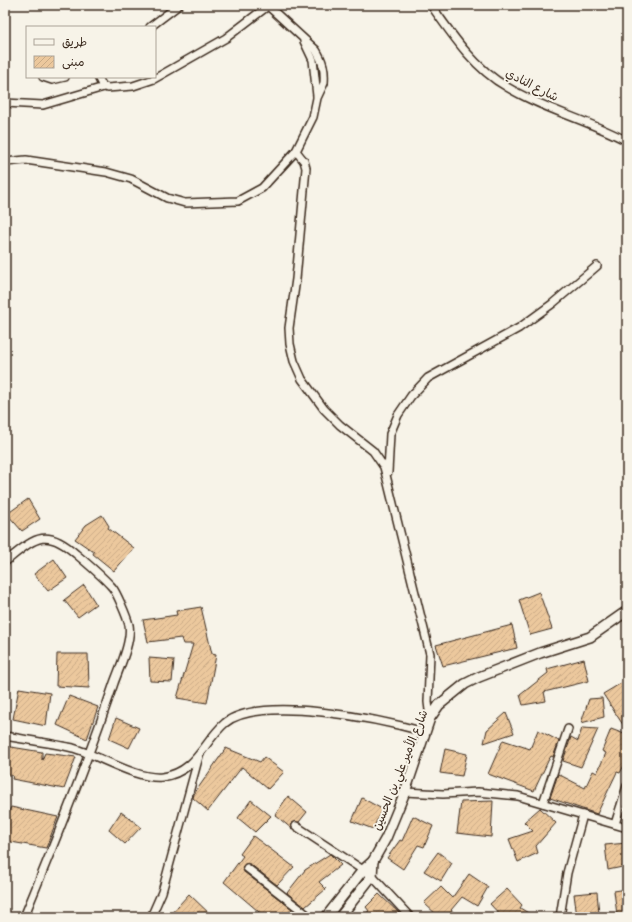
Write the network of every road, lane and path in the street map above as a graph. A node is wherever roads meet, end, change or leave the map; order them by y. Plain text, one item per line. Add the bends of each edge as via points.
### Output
1 (179, 5) edge
2 (268, 5) edge
3 (431, 5) edge
4 (151, 26) edge
5 (46, 78) edge
6 (61, 78) edge
7 (99, 78) edge
8 (156, 78) edge
9 (156, 78) edge
10 (104, 87) junction
11 (5, 103) edge
12 (627, 141) edge
13 (296, 151) junction
14 (5, 162) edge
15 (597, 266) dead end
16 (388, 482) junction
17 (5, 562) edge
18 (627, 611) edge
19 (430, 718) junction
20 (568, 729) dead end
21 (426, 732) junction
22 (5, 736) edge
23 (89, 754) junction
24 (199, 756) junction
25 (627, 786) edge
26 (405, 792) junction
27 (544, 803) junction
28 (583, 815) junction
29 (615, 824) junction
30 (296, 826) dead end
31 (627, 828) edge
32 (374, 861) junction
33 (247, 868) dead end
34 (363, 870) junction
35 (372, 876) junction
36 (24, 917) edge
37 (152, 917) edge
38 (310, 917) edge
39 (326, 917) edge
40 (340, 917) edge
41 (410, 917) edge
42 (560, 917) edge

1 - 4 street
2 - 8 street via 226,38
2 - 13 street via 300,36 314,60 317,98 313,117
3 - 12 street, شارع النادي via 476,64 506,87 543,105 608,130
5 - 6 street
7 - 10 street
9 - 10 street via 133,86
10 - 11 street via 43,105
13 - 14 street via 262,188 238,201 218,203 185,203 167,198 132,179 106,172 26,160
13 - 16 street via 306,168 296,279 288,328 294,361 302,379 324,409 373,451 384,467
15 - 16 street via 519,328 428,378 398,415 390,434
16 - 19 street via 430,654
17 - 23 street via 37,540 44,537 56,538 113,588 129,626 128,644
18 - 19 street, شارع الأمير علي بن الحسين via 590,637 479,677 447,698
19 - 21 street, شارع الأمير علي بن الحسين
20 - 27 street
21 - 24 street via 369,718 293,710 255,711 237,716 225,724
21 - 26 street, شارع الأمير علي بن الحسين
22 - 23 street via 73,748
23 - 24 street via 145,775 160,777 180,771
23 - 36 street
24 - 37 street via 162,892
25 - 29 street
26 - 27 street via 502,794
26 - 32 street, شارع الأمير علي بن الحسين
27 - 28 street
28 - 29 street
28 - 42 street via 567,873
29 - 31 street
30 - 34 street
32 - 34 street, شارع الأمير علي بن الحسين
32 - 35 street, شارع الأمير علي بن الحسين
33 - 38 street
34 - 35 street
34 - 39 street, شارع الأمير علي بن الحسين
35 - 40 street
35 - 41 street

